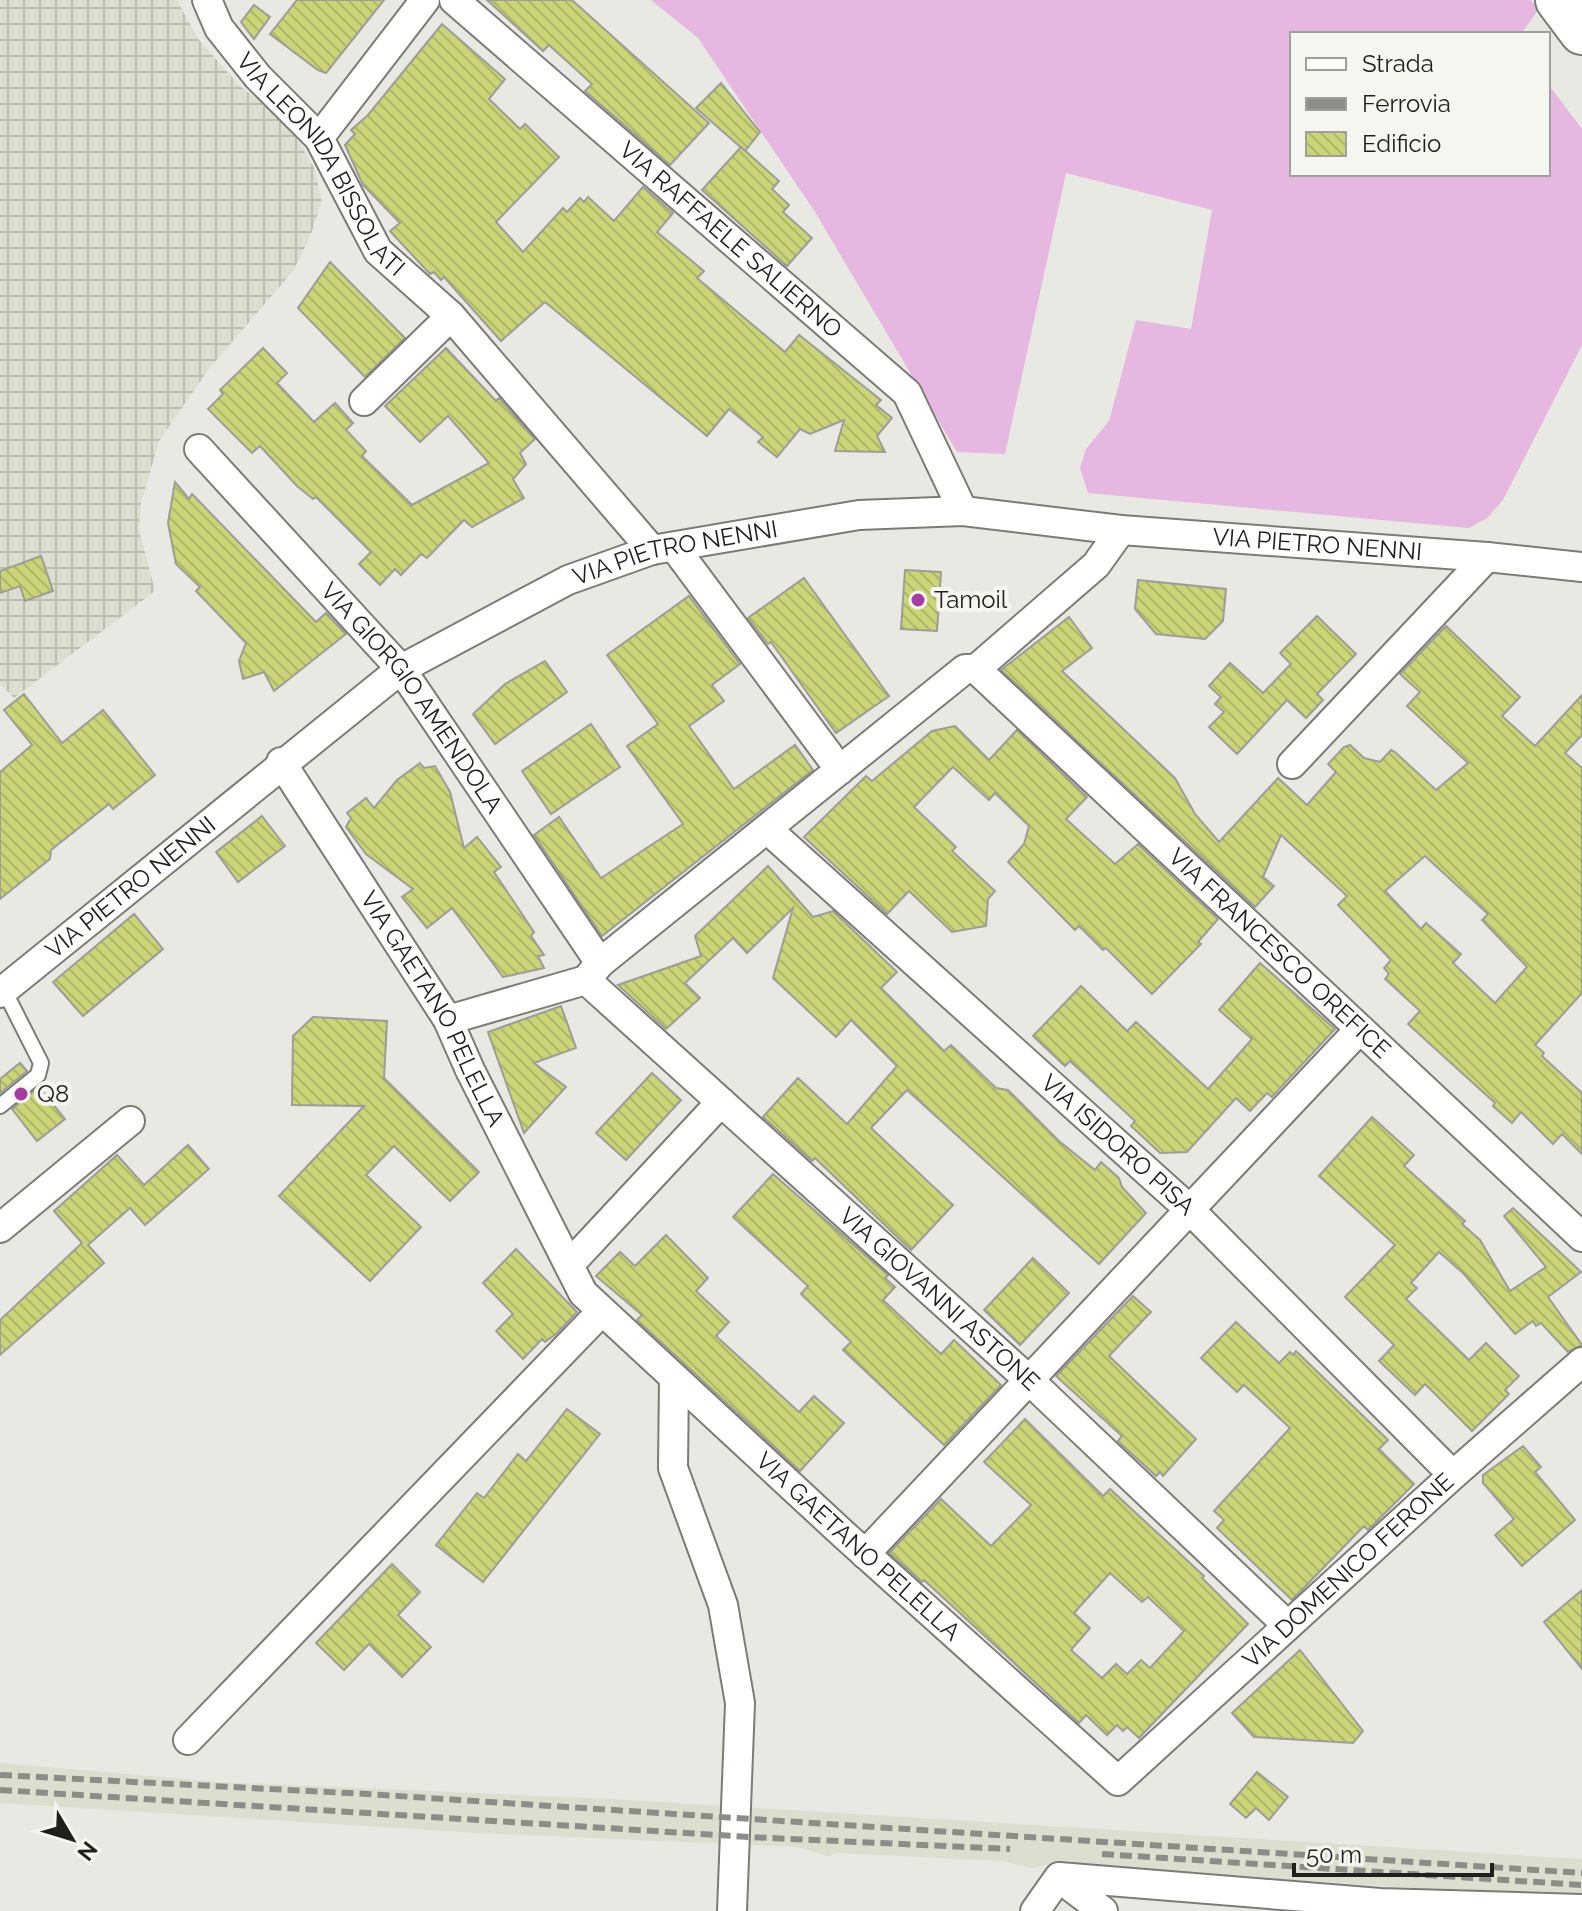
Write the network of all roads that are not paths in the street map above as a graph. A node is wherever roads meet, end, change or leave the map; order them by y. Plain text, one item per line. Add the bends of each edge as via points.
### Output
1 (207, 0) edge
2 (425, 0) edge
3 (454, 0) edge
4 (1558, 0) edge
5 (1582, 32) edge
6 (319, 138) junction
7 (451, 316) junction
8 (364, 401) dead end
9 (199, 449) dead end
10 (963, 511) junction
11 (1121, 530) junction
12 (663, 549) junction
13 (1487, 557) junction
14 (1582, 567) edge
15 (401, 669) junction
16 (976, 669) junction
17 (281, 762) junction
18 (1292, 764) dead end
19 (840, 770) junction
20 (767, 829) junction
21 (593, 972) junction
22 (2, 992) edge
23 (448, 1020) junction
24 (1360, 1029) junction
25 (721, 1102) junction
26 (0, 1106) edge
27 (130, 1121) dead end
28 (1188, 1208) junction
29 (0, 1228) edge
30 (1582, 1237) edge
31 (569, 1265) junction
32 (602, 1311) junction
33 (1582, 1362) edge
34 (674, 1379) junction
35 (1030, 1381) junction
36 (1453, 1475) junction
37 (865, 1554) junction
38 (1287, 1625) junction
39 (188, 1740) dead end
40 (1118, 1781) joint
41 (1059, 1877) junction
42 (1384, 1907) edge
43 (1582, 1909) edge
44 (732, 1911) edge
45 (1035, 1911) edge
46 (1103, 1911) edge

1 - 6 street, VIA LEONIDA BISSOLATI via 219,28 258,77
2 - 6 street
3 - 10 street, VIA RAFFAELE SALIERNO via 907,393
4 - 5 highway
6 - 7 street, VIA LEONIDA BISSOLATI via 378,251
7 - 8 street
7 - 12 street, VIA LEONIDA BISSOLATI
9 - 15 street, VIA GIORGIO AMENDOLA
10 - 11 street, VIA PIETRO NENNI
10 - 12 street, VIA PIETRO NENNI via 859,515
11 - 13 street, VIA PIETRO NENNI
11 - 16 street via 1096,565
12 - 15 street, VIA PIETRO NENNI via 568,580
12 - 19 street, VIA LEONIDA BISSOLATI
13 - 14 street, VIA PIETRO NENNI
13 - 18 street
15 - 17 street, VIA PIETRO NENNI
15 - 21 street, VIA GIORGIO AMENDOLA
16 - 19 street via 965,669
16 - 24 street, VIA FRANCESCO OREFICE
17 - 22 street, VIA PIETRO NENNI
17 - 23 street, VIA GAETANO PELELLA
19 - 20 street
20 - 21 street
20 - 28 street, VIA ISIDORO PISA
21 - 23 street
21 - 25 street, VIA GIOVANNI ASTONE
22 - 26 lane via 41,1063 38,1075
23 - 31 street, VIA GAETANO PELELLA
24 - 28 street
24 - 30 street, VIA FRANCESCO OREFICE
25 - 31 street
25 - 35 street, VIA GIOVANNI ASTONE
27 - 29 street
28 - 35 street
28 - 36 street, VIA ISIDORO PISA
31 - 32 street, VIA GAETANO PELELLA via 583,1293
32 - 34 street, VIA GAETANO PELELLA
32 - 39 street
33 - 36 street, VIA DOMENICO FERONE
34 - 37 street, VIA GAETANO PELELLA
34 - 44 street via 673,1468 723,1605 740,1703
35 - 37 street
35 - 38 street, VIA GIOVANNI ASTONE
36 - 38 street, VIA DOMENICO FERONE
37 - 40 street, VIA GAETANO PELELLA
38 - 40 street, VIA DOMENICO FERONE
41 - 42 street
41 - 45 street
41 - 46 street
42 - 43 street

